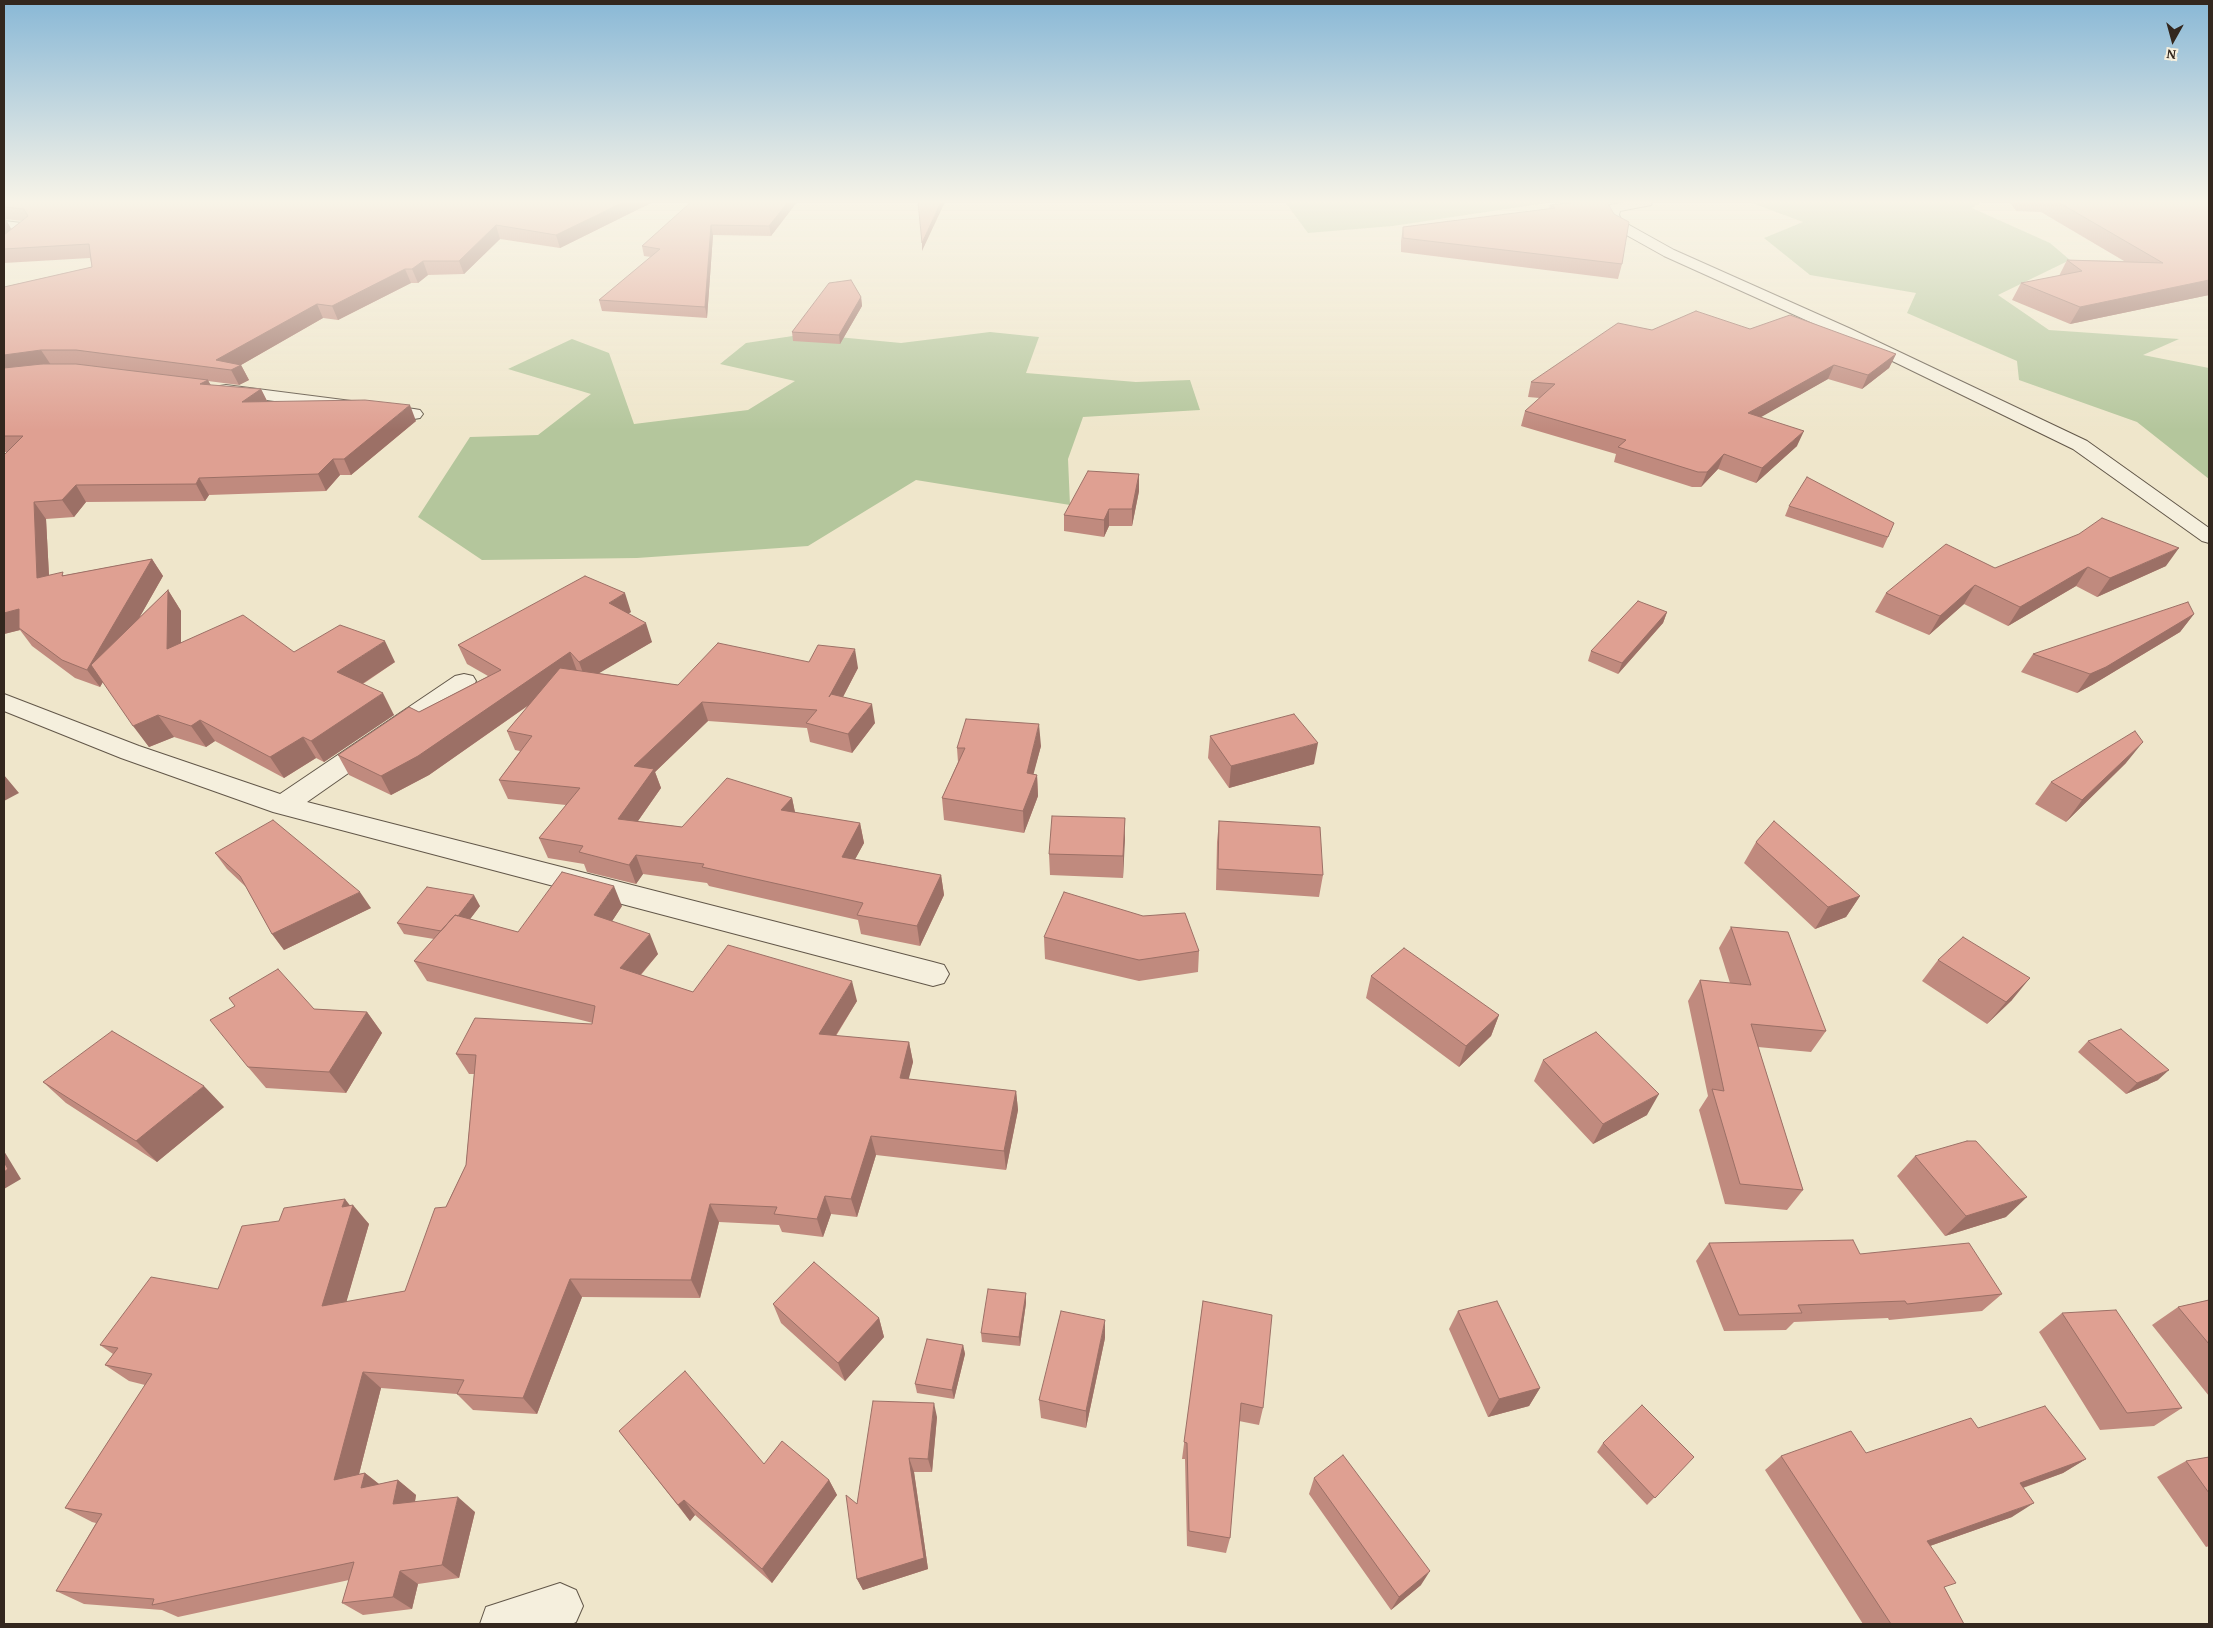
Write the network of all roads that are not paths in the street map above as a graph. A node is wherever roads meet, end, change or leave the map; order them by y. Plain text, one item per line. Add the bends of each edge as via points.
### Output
1 (1723, 278) edge
2 (211, 388) edge
3 (414, 414) dead end
4 (2209, 537) edge
5 (464, 681) dead end
6 (4, 702) edge
7 (282, 805) junction
8 (933, 974) dead end
9 (560, 1606) dead end
10 (503, 1624) edge

1 - 4 street via 2080,445
2 - 3 street
5 - 7 street
6 - 7 street via 130,752
7 - 8 street
9 - 10 street

